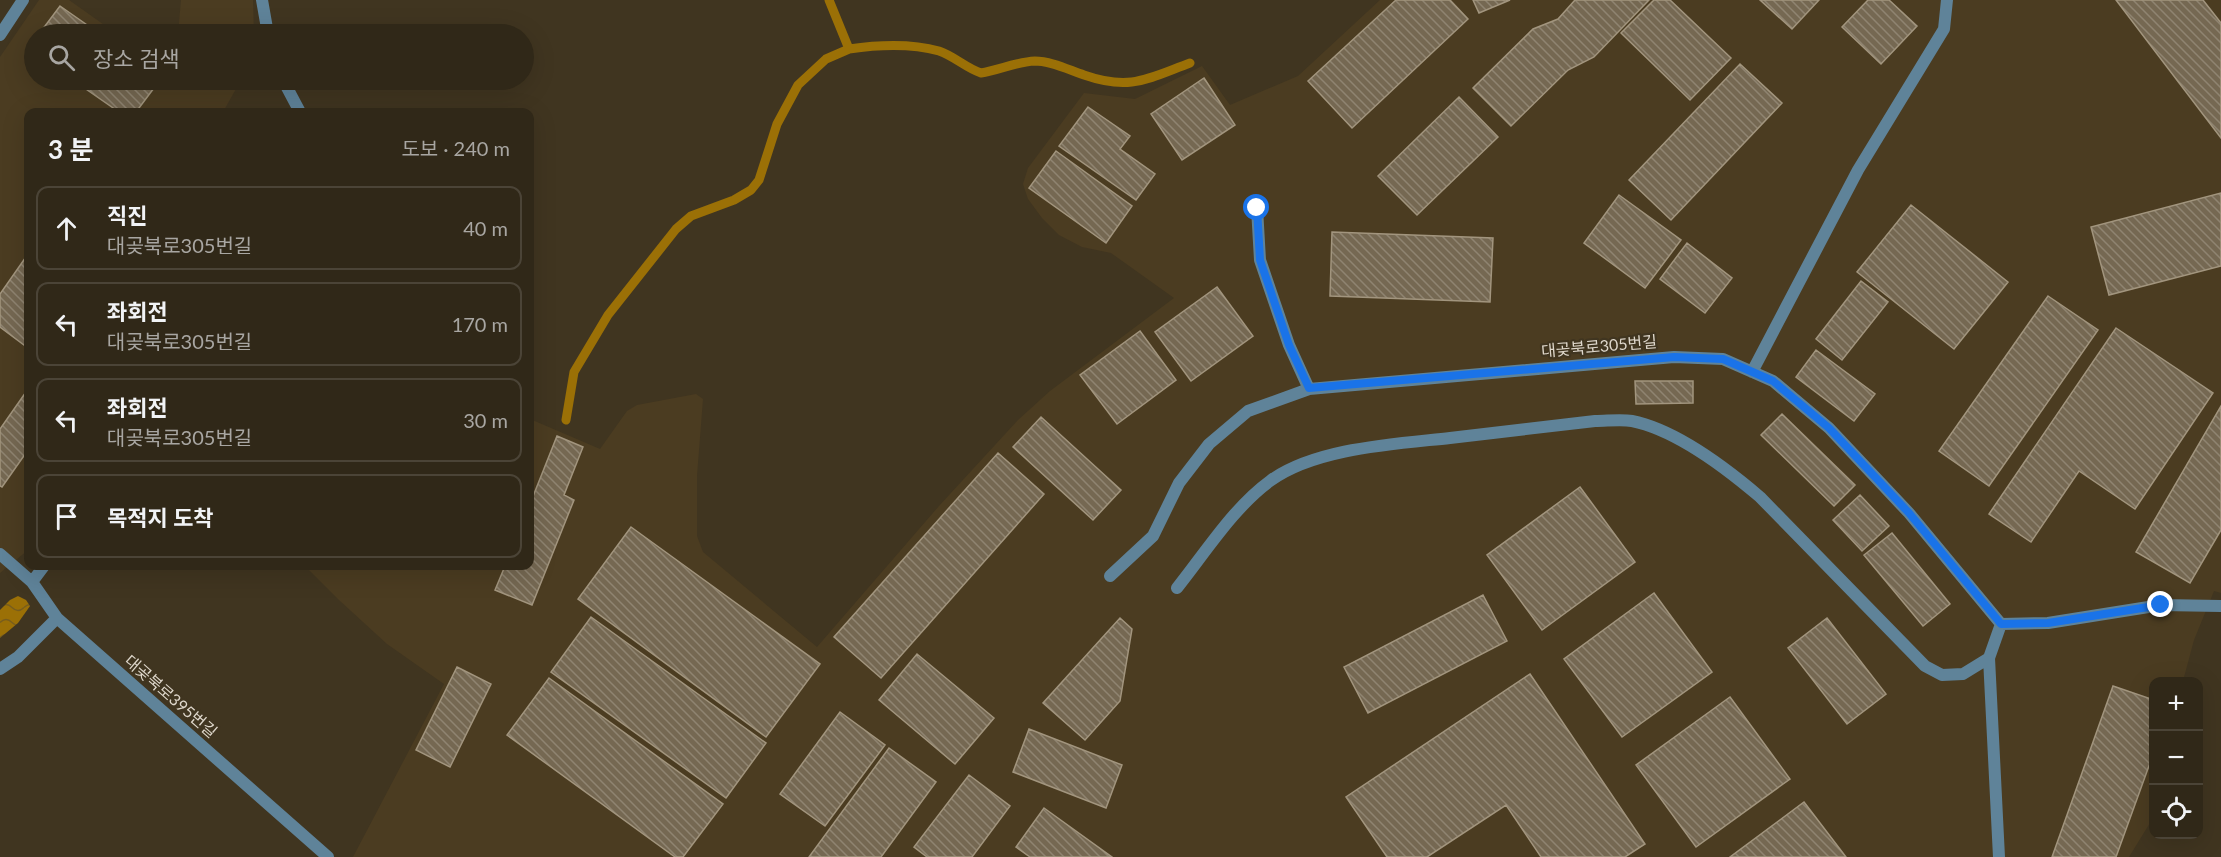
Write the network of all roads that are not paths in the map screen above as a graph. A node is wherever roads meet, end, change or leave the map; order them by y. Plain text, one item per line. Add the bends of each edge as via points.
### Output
1 (23, 0) edge
2 (262, 0) edge
3 (1947, 0) edge
4 (266, 24) edge
5 (0, 35) edge
6 (288, 90) edge
7 (298, 108) edge
8 (1257, 208) dead end
9 (1752, 372) junction
10 (1309, 388) junction
11 (0, 554) edge
12 (41, 570) edge
13 (1110, 576) dead end
14 (32, 582) junction
15 (1177, 588) dead end
16 (2221, 606) edge
17 (57, 618) junction
18 (2001, 624) junction
19 (1989, 658) junction
20 (0, 669) edge
21 (328, 857) edge
22 (1999, 857) edge

1 - 5 lane
2 - 4 lane
3 - 9 lane via 1944,29 1858,170
6 - 7 lane
8 - 10 lane via 1260,260 1289,345
9 - 10 lane, 대곶북로305번길 via 1723,359 1674,357
9 - 18 lane, 대곶북로305번길 via 1773,381 1829,428 1909,513
10 - 13 lane, 대곶북로305번길 via 1248,411 1209,444 1179,483 1153,536
11 - 14 lane, 대곶북로395번길
12 - 14 lane
14 - 17 lane, 대곶북로395번길
15 - 19 lane via 1252,495 1292,467 1380,446 1630,420 1655,427 1686,444 1760,497 1925,666 1942,675 1963,674
16 - 18 lane via 2161,605 2048,623
17 - 20 lane via 18,657
17 - 21 lane, 대곶북로395번길
18 - 19 lane
19 - 22 lane

